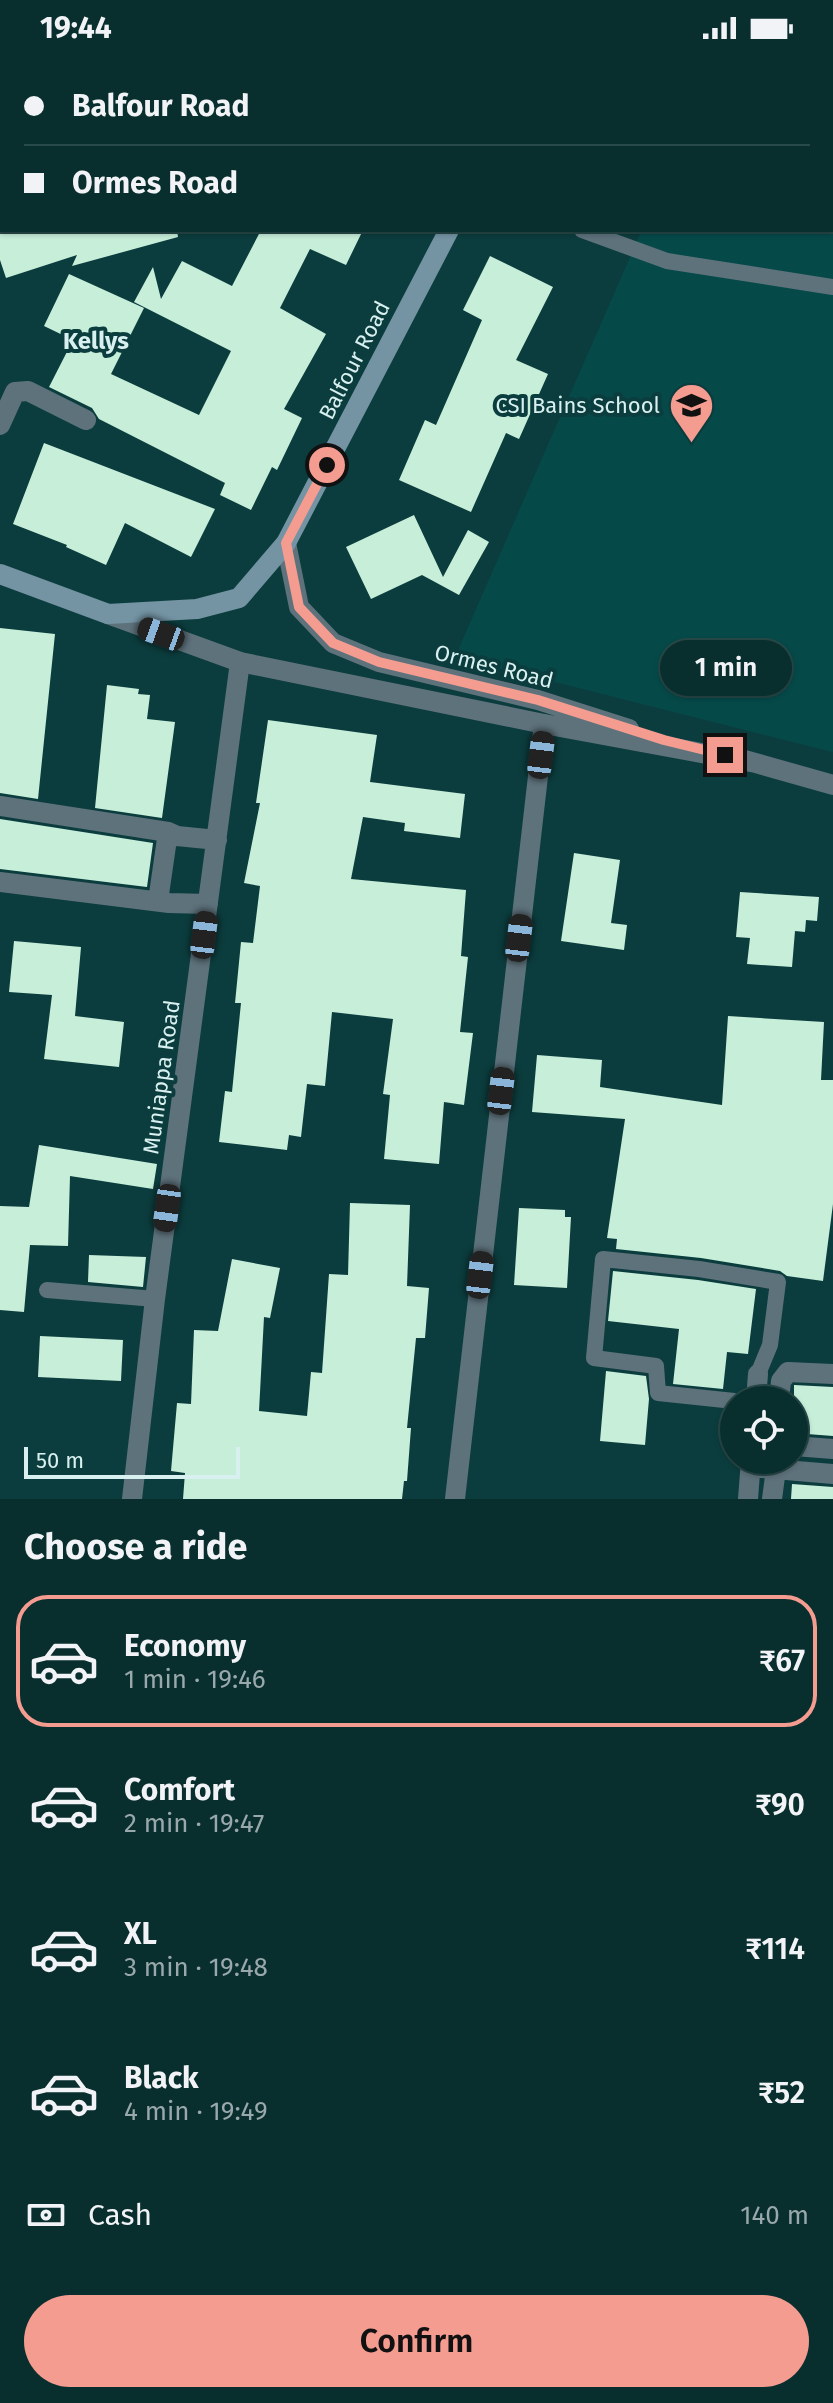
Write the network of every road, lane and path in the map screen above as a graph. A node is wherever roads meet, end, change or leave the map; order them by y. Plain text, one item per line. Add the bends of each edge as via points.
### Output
1 (448, 232) edge
2 (587, 232) edge
3 (833, 287) edge
4 (86, 420) dead end
5 (0, 425) edge
6 (286, 543) junction
7 (0, 574) edge
8 (108, 614) junction
9 (240, 662) junction
10 (544, 724) junction
11 (756, 763) junction
12 (833, 785) edge
13 (0, 806) edge
14 (168, 832) junction
15 (217, 840) junction
16 (0, 882) edge
17 (158, 901) junction
18 (208, 904) junction
19 (47, 1290) dead end
20 (155, 1299) junction
21 (758, 1374) joint
22 (833, 1374) edge
23 (757, 1386) edge
24 (780, 1386) edge
25 (720, 1400) edge
26 (808, 1447) edge
27 (833, 1449) edge
28 (808, 1472) edge
29 (750, 1474) edge
30 (775, 1474) edge
31 (833, 1474) edge
32 (132, 1499) edge
33 (455, 1499) edge
34 (748, 1499) edge
35 (772, 1499) edge

1 - 6 main road, Balfour Road
2 - 3 lane via 667,261
4 - 5 street via 28,391 15,392
6 - 8 main road, Balfour Road via 239,598 197,609
6 - 11 street, Ormes Road via 299,607 333,643 379,662 538,700
7 - 8 main road
8 - 9 street, Ormes Road
9 - 10 street, Ormes Road
9 - 15 street, Muniappa Road
10 - 11 street, Ormes Road
10 - 33 street
11 - 12 street, Ormes Road
13 - 14 street
14 - 15 street
14 - 17 street
15 - 18 street, Muniappa Road
16 - 17 street
17 - 18 street
18 - 20 street, Muniappa Road
19 - 20 lane
20 - 32 street, Muniappa Road
21 - 23 street
21 - 25 lane via 770,1345 778,1282 603,1259 594,1358 656,1366 658,1393
22 - 24 street via 788,1372
26 - 27 street
28 - 31 street
29 - 34 street
30 - 35 street

